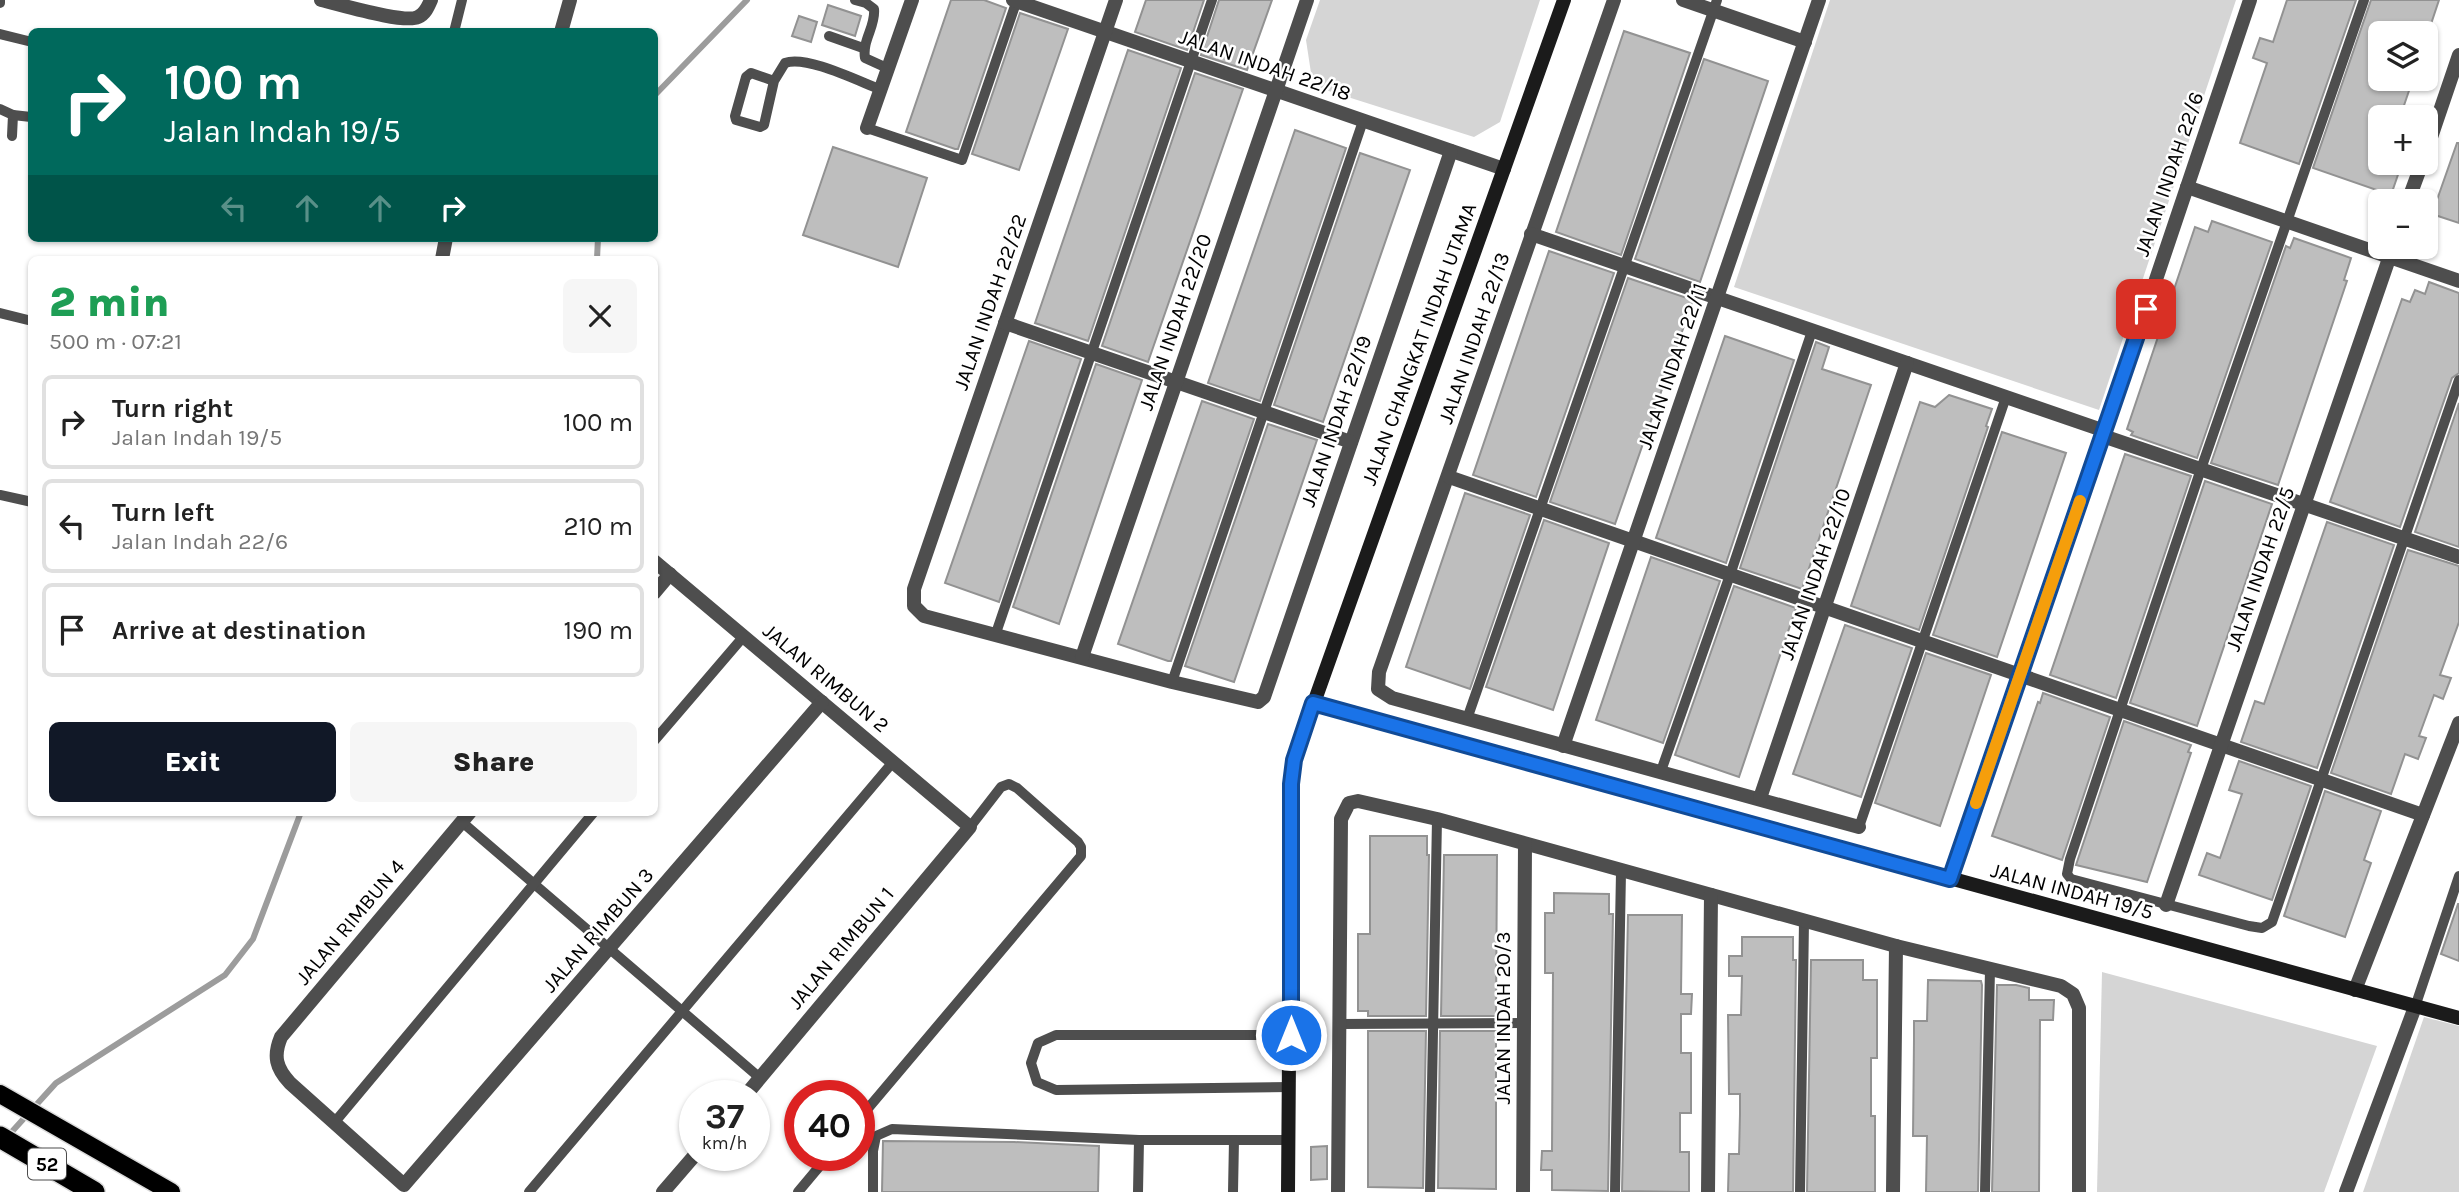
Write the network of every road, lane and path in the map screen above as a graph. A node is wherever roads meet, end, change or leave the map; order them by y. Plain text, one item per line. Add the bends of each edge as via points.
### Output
1 (324, 0) edge
2 (431, 0) edge
3 (462, 0) edge
4 (570, 0) edge
5 (855, 0) edge
6 (912, 0) edge
7 (1015, 0) edge
8 (1116, 0) edge
9 (1212, 0) edge
10 (1307, 0) edge
11 (1564, 0) edge
12 (1614, 0) edge
13 (1683, 0) edge
14 (1819, 0) edge
15 (2250, 0) edge
16 (2364, 0) edge
17 (1715, 5) edge
18 (455, 28) edge
19 (562, 28) edge
20 (1105, 32) junction
21 (0, 34) edge
22 (829, 36) dead end
23 (28, 41) edge
24 (1805, 42) junction
25 (863, 48) junction
26 (2459, 55) edge
27 (1191, 62) junction
28 (887, 68) junction
29 (774, 80) junction
30 (880, 89) junction
31 (1276, 91) junction
32 (0, 109) edge
33 (13, 115) junction
34 (28, 117) edge
35 (2438, 117) edge
36 (1363, 121) junction
37 (867, 128) joint
38 (12, 136) dead end
39 (1451, 151) junction
40 (1504, 169) junction
41 (2187, 187) junction
42 (2287, 222) junction
43 (1531, 234) junction
44 (2368, 245) edge
45 (2389, 259) edge
46 (2407, 259) edge
47 (1626, 267) junction
48 (2459, 281) edge
49 (1717, 298) junction
50 (0, 313) edge
51 (28, 320) edge
52 (1005, 323) junction
53 (1812, 331) junction
54 (1092, 353) junction
55 (1907, 363) junction
56 (2459, 380) edge
57 (1176, 382) junction
58 (2006, 397) junction
59 (1264, 412) junction
60 (2104, 433) junction
61 (1351, 443) junction
62 (2201, 469) junction
63 (1449, 477) junction
64 (0, 495) edge
65 (28, 501) edge
66 (2304, 504) junction
67 (1540, 509) junction
68 (2404, 538) junction
69 (1634, 542) junction
70 (2459, 557) edge
71 (658, 564) edge
72 (670, 574) junction
73 (1730, 575) junction
74 (658, 588) edge
75 (1826, 608) junction
76 (744, 636) junction
77 (995, 636) junction
78 (1922, 641) junction
79 (1082, 657) junction
80 (2019, 676) junction
81 (1172, 682) junction
82 (822, 702) junction
83 (1313, 703) junction
84 (2119, 710) junction
85 (1467, 719) junction
86 (2459, 723) edge
87 (658, 736) edge
88 (1563, 746) junction
89 (2222, 746) junction
90 (893, 762) junction
91 (1661, 771) junction
92 (2322, 780) junction
93 (1760, 798) junction
94 (2423, 815) junction
95 (591, 816) edge
96 (466, 817) edge
97 (1437, 819) junction
98 (970, 827) junction
99 (1858, 827) joint
100 (1525, 844) junction
101 (1621, 872) junction
102 (2459, 876) edge
103 (1950, 879) junction
104 (534, 883) junction
105 (1711, 895) junction
106 (2166, 905) junction
107 (1804, 921) junction
108 (1896, 946) junction
109 (610, 948) junction
110 (1990, 970) junction
111 (2355, 990) junction
112 (2415, 1007) junction
113 (683, 1011) junction
114 (2459, 1018) edge
115 (1433, 1022) junction
116 (1524, 1023) junction
117 (1340, 1024) junction
118 (1291, 1035) junction
119 (760, 1078) joint
120 (1290, 1087) junction
121 (0, 1094) edge
122 (875, 1100) edge
123 (334, 1123) junction
124 (0, 1137) edge
125 (1139, 1140) junction
126 (1234, 1140) junction
127 (1289, 1140) junction
128 (681, 1171) edge
129 (816, 1171) edge
130 (406, 1188) edge
131 (94, 1192) edge
132 (171, 1192) edge
133 (530, 1192) edge
134 (663, 1192) edge
135 (798, 1192) edge
136 (873, 1192) edge
137 (1138, 1192) edge
138 (1233, 1192) edge
139 (1288, 1192) edge
140 (1338, 1192) edge
141 (1430, 1192) edge
142 (1523, 1192) edge
143 (1615, 1192) edge
144 (1708, 1192) edge
145 (1800, 1192) edge
146 (1893, 1192) edge
147 (1985, 1192) edge
148 (2079, 1192) edge
149 (2346, 1192) edge

1 - 2 street via 402,19 416,18
3 - 18 lane
4 - 19 street
5 - 25 lane via 873,9
6 - 28 street
7 - 20 street, JALAN INDAH 22/18
7 - 37 lane via 962,160
8 - 20 street, JALAN INDAH 22/22
9 - 27 lane
10 - 31 street, JALAN INDAH 22/20
11 - 40 street, JALAN CHANGKAT INDAH UTAMA
12 - 43 street, JALAN INDAH 22/13
13 - 17 street
14 - 24 street, JALAN INDAH 22/11
15 - 41 street, JALAN INDAH 22/6
16 - 42 lane
17 - 24 street
17 - 47 lane
20 - 27 street, JALAN INDAH 22/18
20 - 52 street, JALAN INDAH 22/22
21 - 23 lane
22 - 25 lane
24 - 49 street, JALAN INDAH 22/11
25 - 28 lane via 865,58
26 - 35 street
27 - 31 street, JALAN INDAH 22/18
27 - 54 lane
28 - 30 street
29 - 29 lane via 751,73 746,78 736,120 764,125
29 - 30 lane via 785,63 793,60
30 - 37 street
31 - 36 street, JALAN INDAH 22/18
31 - 57 street, JALAN INDAH 22/20
32 - 33 lane
33 - 34 lane
33 - 38 lane
36 - 39 street, JALAN INDAH 22/18
36 - 59 lane
39 - 40 street, JALAN INDAH 22/18
39 - 61 street, JALAN INDAH 22/19
40 - 83 street, JALAN CHANGKAT INDAH UTAMA
41 - 42 street
41 - 60 street, JALAN INDAH 22/6
42 - 44 street
42 - 62 lane
43 - 47 street
43 - 63 street, JALAN INDAH 22/13
45 - 66 street, JALAN INDAH 22/5
46 - 48 street
47 - 49 street
47 - 67 lane
49 - 53 street
49 - 69 street, JALAN INDAH 22/11
50 - 51 lane
52 - 54 street
52 - 77 street, JALAN INDAH 22/22 via 914,589 914,606 924,616
53 - 55 street
53 - 73 lane
54 - 57 street
54 - 77 lane
55 - 58 street
55 - 75 street, JALAN INDAH 22/10
56 - 68 lane
57 - 59 street
57 - 79 street, JALAN INDAH 22/20
58 - 60 street
58 - 78 lane
59 - 61 street
59 - 81 lane
60 - 62 street
60 - 80 street, JALAN INDAH 22/6
61 - 81 street, JALAN INDAH 22/19 via 1264,697 1258,702
62 - 66 street
62 - 84 lane
63 - 67 street
63 - 85 street, JALAN INDAH 22/13 via 1379,672 1378,689 1392,698
64 - 65 lane
66 - 68 street
66 - 89 street, JALAN INDAH 22/5
67 - 69 street
67 - 85 lane
68 - 70 street
68 - 92 lane
69 - 73 street
69 - 88 street, JALAN INDAH 22/11
71 - 72 street, JALAN RIMBUN 2
72 - 74 street
72 - 76 street, JALAN RIMBUN 2
73 - 75 street
73 - 91 lane
75 - 78 street
75 - 93 street, JALAN INDAH 22/10
76 - 82 street, JALAN RIMBUN 2
76 - 87 lane
77 - 79 street
78 - 80 street
78 - 99 lane
79 - 81 street
80 - 84 street
80 - 103 street, JALAN INDAH 22/6
82 - 90 street, JALAN RIMBUN 2
82 - 109 street, JALAN RIMBUN 3
83 - 103 street, JALAN INDAH 19/5
83 - 118 street, JALAN CHANGKAT INDAH UTAMA via 1291,784
84 - 89 street
84 - 106 lane via 2067,874 2078,883
85 - 88 street
86 - 94 street
88 - 91 street
89 - 92 street
89 - 106 street, JALAN INDAH 22/5
90 - 98 street, JALAN RIMBUN 2
90 - 113 lane
91 - 93 street
92 - 94 street
92 - 106 lane via 2268,926 2249,926
93 - 99 street
94 - 111 street
95 - 104 lane
96 - 104 lane
96 - 123 street, JALAN RIMBUN 4 via 281,1037 275,1052 281,1074
97 - 100 street
97 - 115 lane
97 - 117 street via 1367,802 1349,803 1341,819
98 - 119 street, JALAN RIMBUN 1
98 - 122 lane via 1001,787 1009,785 1078,842 1081,856
100 - 101 street
100 - 116 street, JALAN INDAH 20/3
101 - 105 street
101 - 143 lane
102 - 112 lane
103 - 111 street, JALAN INDAH 19/5
104 - 109 lane
104 - 123 lane
105 - 107 street
105 - 144 street
107 - 108 street
107 - 145 lane
108 - 110 street
108 - 146 street
109 - 113 lane
109 - 130 street, JALAN RIMBUN 3
110 - 147 lane
110 - 148 street via 2061,986 2073,993 2079,1008
111 - 112 street, JALAN INDAH 19/5
112 - 114 street, JALAN INDAH 19/5
112 - 149 street
113 - 119 lane
113 - 133 lane
115 - 116 lane
115 - 117 lane
115 - 141 lane
116 - 142 street, JALAN INDAH 20/3
117 - 140 street
118 - 120 street, JALAN CHANGKAT INDAH UTAMA
118 - 120 lane via 1056,1035 1038,1043 1031,1063 1037,1082 1056,1090
120 - 127 street, JALAN CHANGKAT INDAH UTAMA
121 - 132 main road
123 - 130 street
124 - 131 highway, 52
125 - 126 lane
125 - 136 lane via 891,1129 876,1136
125 - 137 lane
126 - 127 lane
126 - 138 lane
127 - 139 street, JALAN CHANGKAT INDAH UTAMA
128 - 134 street
129 - 135 lane

